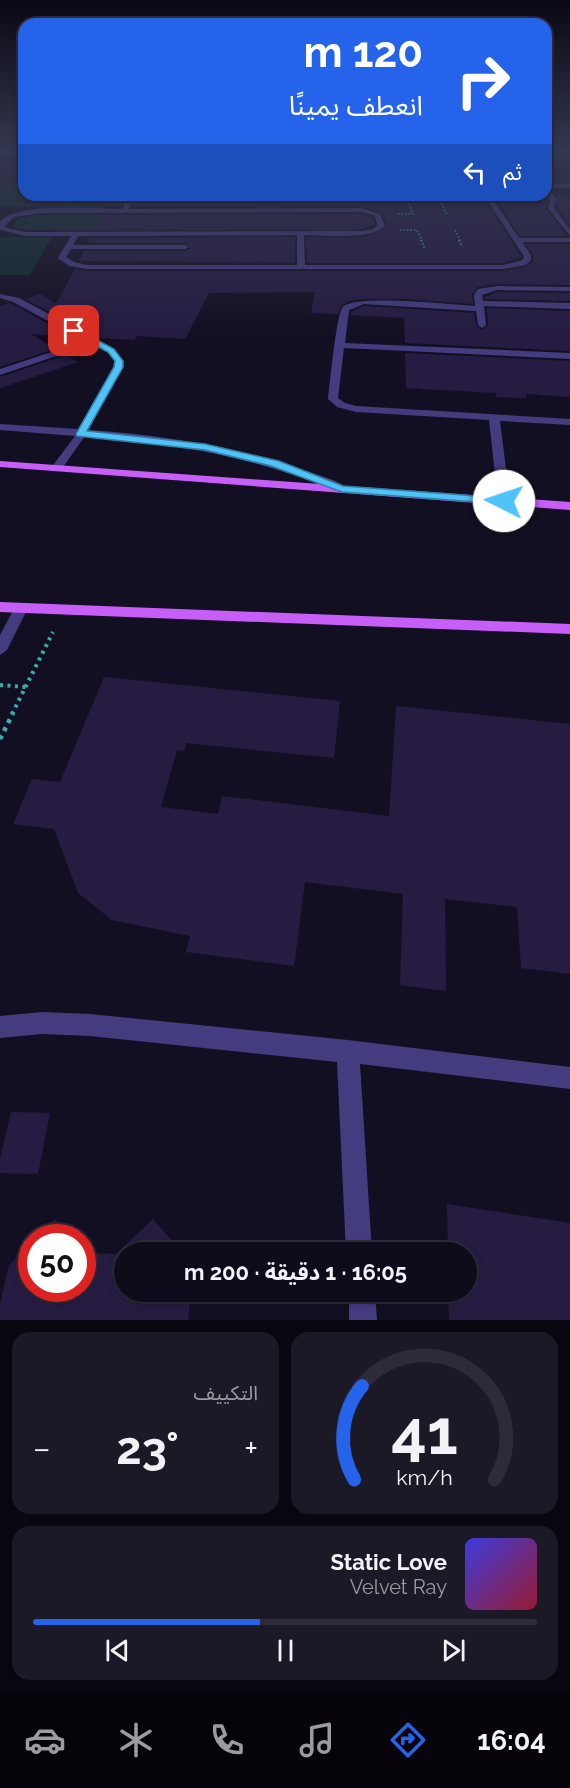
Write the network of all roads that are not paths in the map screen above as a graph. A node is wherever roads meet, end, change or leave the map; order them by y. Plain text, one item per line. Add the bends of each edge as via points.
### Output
1 (124, 212) joint
2 (152, 212) edge
3 (364, 212) edge
4 (498, 212) edge
5 (554, 212) edge
6 (3, 219) edge
7 (0, 226) edge
8 (300, 233) junction
9 (76, 234) junction
10 (188, 234) junction
11 (570, 234) edge
12 (518, 241) junction
13 (570, 241) edge
14 (68, 247) junction
15 (185, 247) junction
16 (181, 267) junction
17 (301, 267) junction
18 (570, 289) edge
19 (0, 296) edge
20 (16, 300) junction
21 (0, 304) edge
22 (480, 306) junction
23 (570, 306) edge
24 (482, 325) dead end
25 (93, 341) junction
26 (339, 345) junction
27 (570, 356) edge
28 (0, 372) edge
29 (494, 418) junction
30 (570, 422) edge
31 (0, 427) edge
32 (81, 434) junction
33 (72, 450) junction
34 (0, 464) edge
35 (57, 468) junction
36 (74, 469) junction
37 (342, 489) junction
38 (504, 501) junction
39 (570, 506) edge
40 (0, 607) edge
41 (21, 608) junction
42 (570, 629) edge
43 (0, 650) edge
44 (0, 1027) edge
45 (348, 1051) junction
46 (570, 1078) edge
47 (358, 1242) edge
48 (362, 1302) edge
49 (363, 1320) edge

1 - 2 street
1 - 6 street via 34,212
3 - 8 street via 379,216 382,226 378,230
4 - 12 street
5 - 11 street
6 - 7 street
7 - 9 street via 18,234
8 - 10 street
8 - 17 street
9 - 10 street
9 - 14 street
10 - 15 street
12 - 13 street
12 - 17 street via 528,258 518,265
14 - 15 street
14 - 16 street via 63,260 79,266
15 - 16 street
16 - 17 street
18 - 22 street via 491,288 478,293
19 - 20 street
20 - 21 street
20 - 25 street
22 - 23 street
22 - 24 street
22 - 26 street via 353,304 345,310
25 - 28 street
25 - 32 street via 116,356 118,367
26 - 27 street
26 - 29 street via 333,399 341,405
29 - 30 street
29 - 38 street
31 - 32 street
32 - 33 street
32 - 37 street via 205,447 275,464
33 - 35 street
33 - 36 street
34 - 35 main road
35 - 36 main road
36 - 37 main road
37 - 38 main road
38 - 39 main road
40 - 41 main road
41 - 42 main road
41 - 43 street
44 - 45 street via 71,1024
45 - 46 street
45 - 47 street
48 - 49 street

